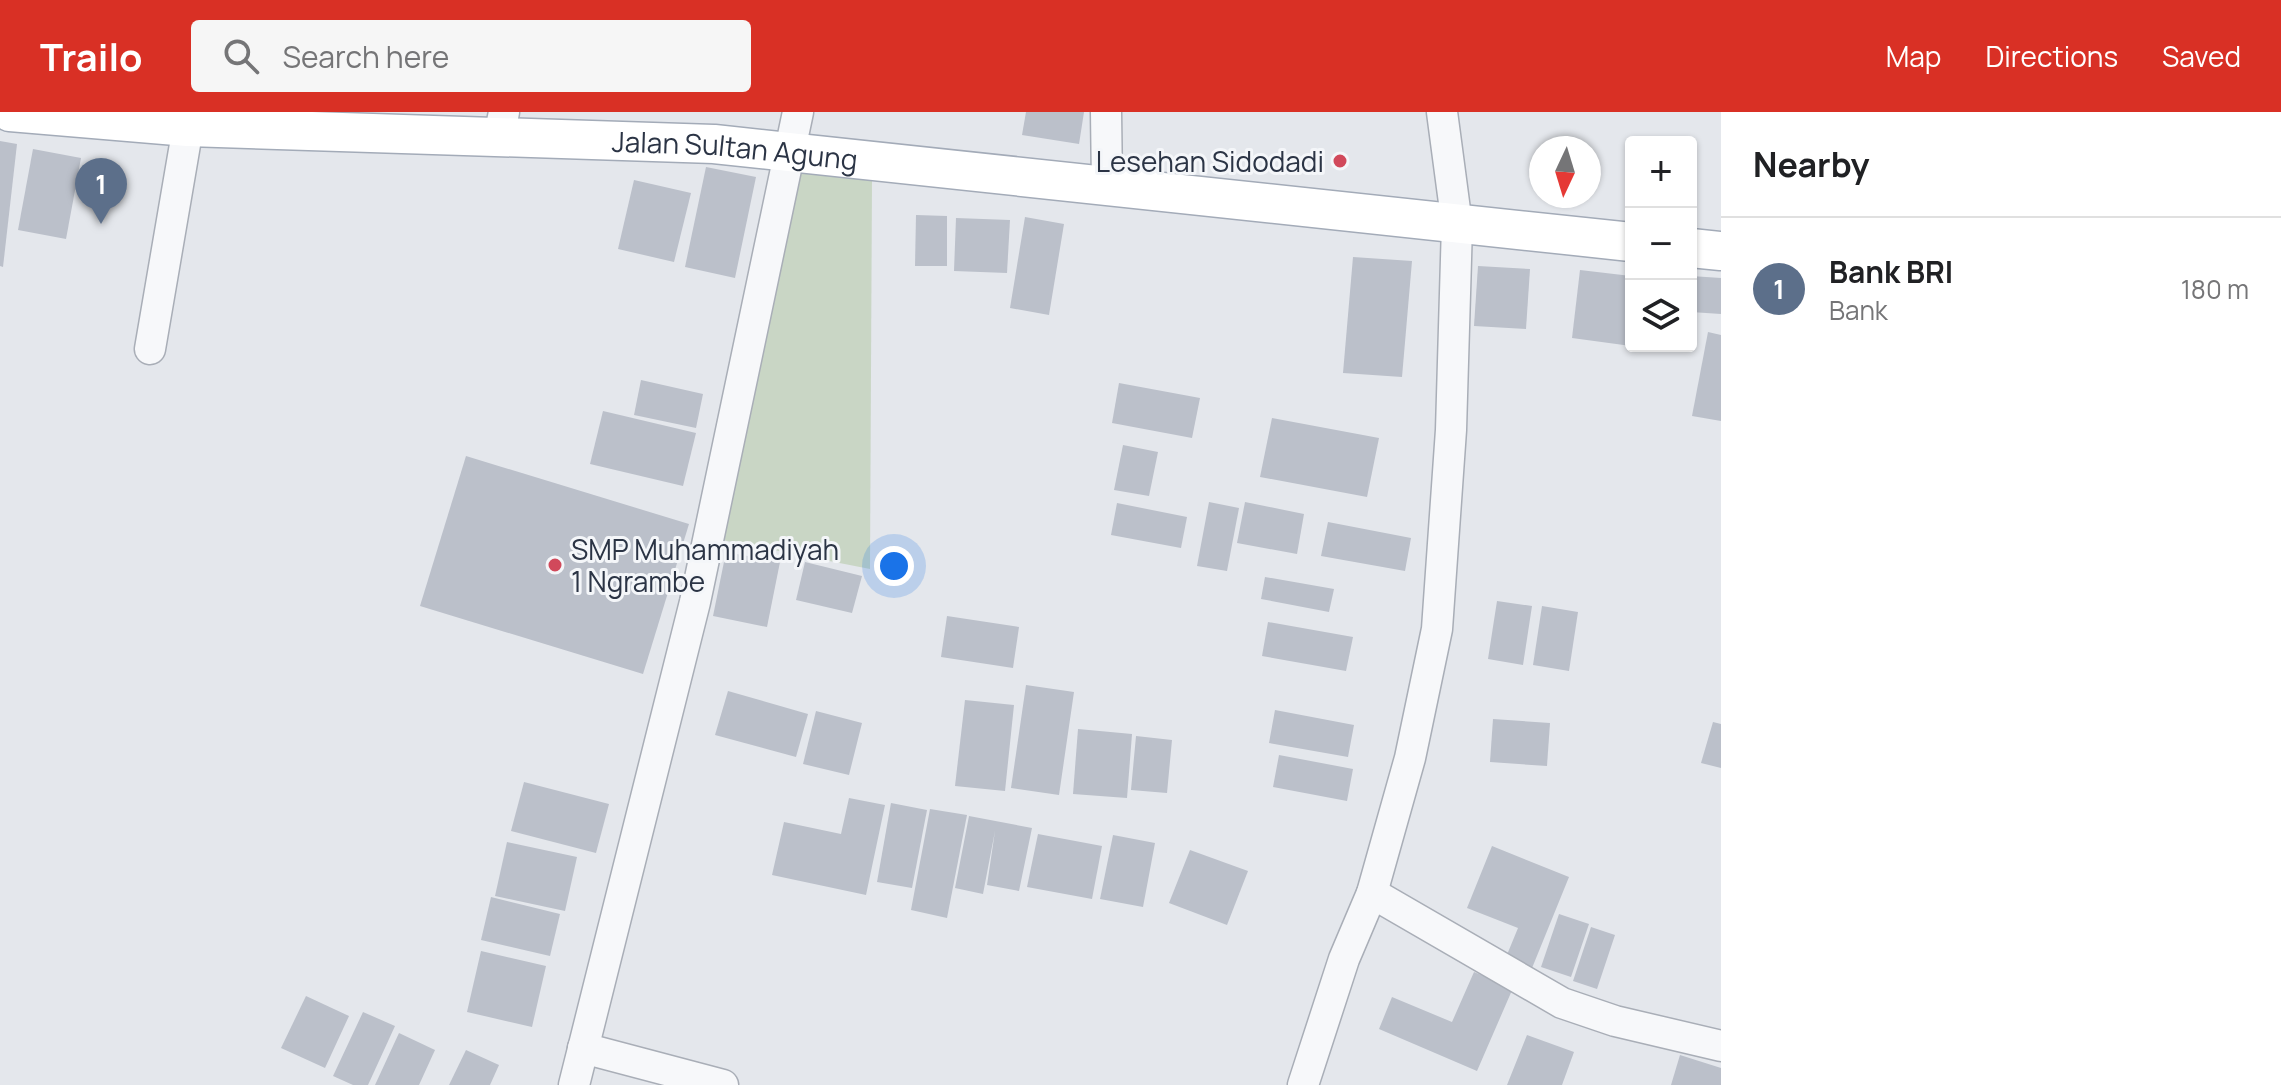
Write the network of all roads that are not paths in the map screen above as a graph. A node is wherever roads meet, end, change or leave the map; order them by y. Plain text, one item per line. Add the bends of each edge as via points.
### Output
1 (10, 112) edge
2 (798, 112) edge
3 (1106, 112) edge
4 (1442, 112) edge
5 (502, 125) edge
6 (188, 127) junction
7 (789, 150) junction
8 (1107, 184) junction
9 (1457, 225) junction
10 (1625, 241) edge
11 (1697, 249) edge
12 (1721, 251) edge
13 (150, 349) dead end
14 (1372, 893) junction
15 (1721, 1046) edge
16 (583, 1048) junction
17 (574, 1085) edge
18 (723, 1085) edge
19 (1303, 1085) edge

1 - 6 main road, Jalan Sultan Agung
2 - 7 street
3 - 8 street
4 - 9 street
5 - 6 main road, Jalan Sultan Agung
5 - 7 main road, Jalan Sultan Agung
6 - 13 street
7 - 8 main road, Jalan Sultan Agung
7 - 16 street via 695,602
8 - 9 main road, Jalan Sultan Agung
9 - 10 main road, Jalan Sultan Agung
9 - 14 street via 1451,430 1437,629 1410,758
11 - 12 main road
14 - 15 street via 1562,1003
14 - 19 street via 1344,959
16 - 17 street
16 - 18 street

